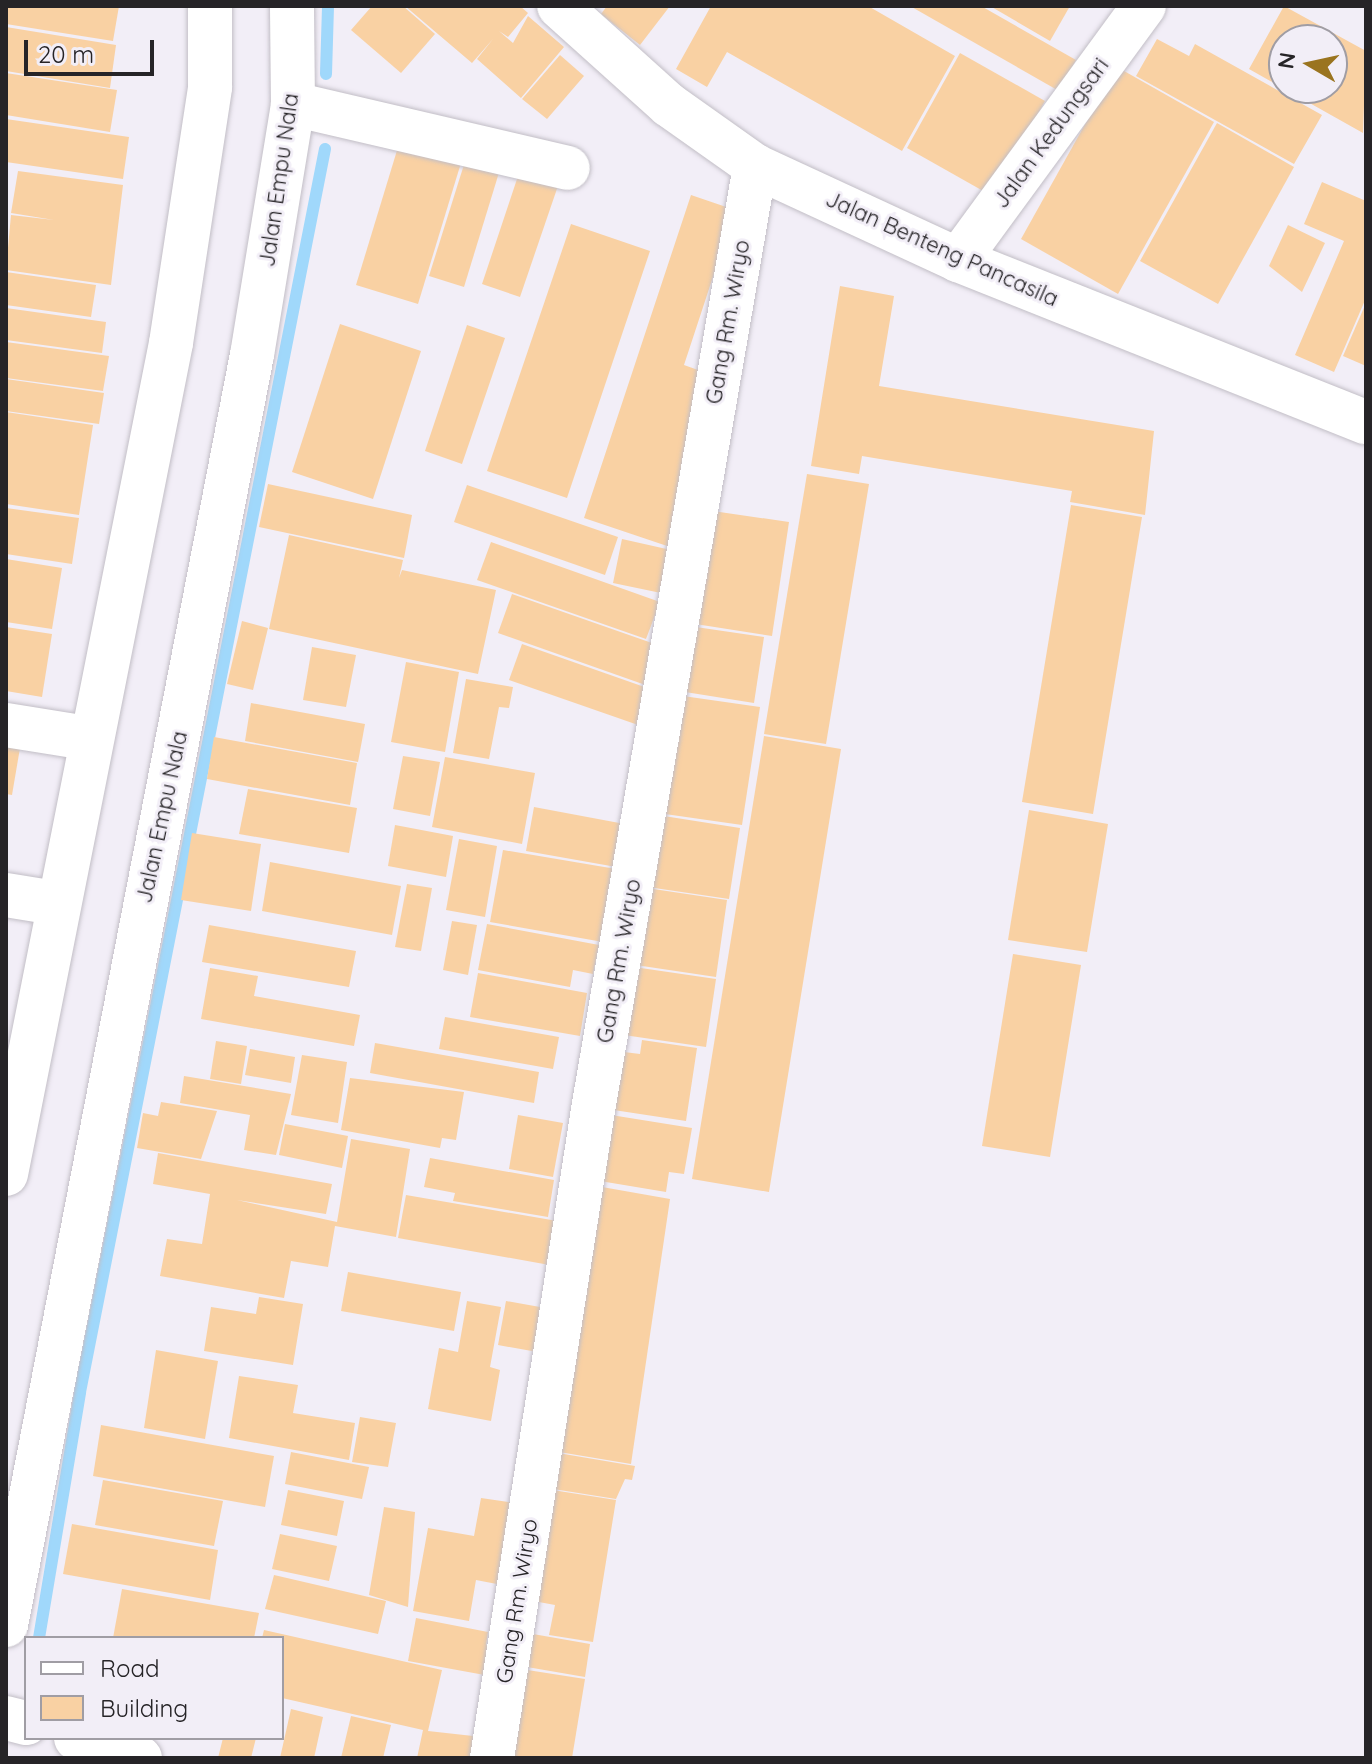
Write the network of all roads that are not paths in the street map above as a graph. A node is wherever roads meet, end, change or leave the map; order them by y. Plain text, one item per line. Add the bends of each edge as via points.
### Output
1 (210, 6) edge
2 (292, 6) edge
3 (559, 6) edge
4 (1144, 6) edge
5 (293, 104) junction
6 (755, 166) junction
7 (568, 168) dead end
8 (958, 260) junction
9 (1366, 422) edge
10 (6, 725) edge
11 (87, 738) junction
12 (6, 895) edge
13 (55, 903) junction
14 (6, 1174) edge
15 (6, 1625) edge
16 (82, 1740) edge
17 (140, 1758) edge
18 (492, 1758) edge

1 - 11 street via 210,87 171,343
2 - 5 street, Jalan Empu Nala
3 - 6 street, Jalan Benteng Pancasila via 669,105
4 - 8 street, Jalan Kedungsari
5 - 7 street
5 - 15 street, Jalan Empu Nala via 252,355
6 - 8 street, Jalan Benteng Pancasila
6 - 18 street, Gang Rm. Wiryo via 594,1104
8 - 9 street, Jalan Benteng Pancasila
10 - 11 street
11 - 13 street
12 - 13 street
13 - 14 street
16 - 17 street

